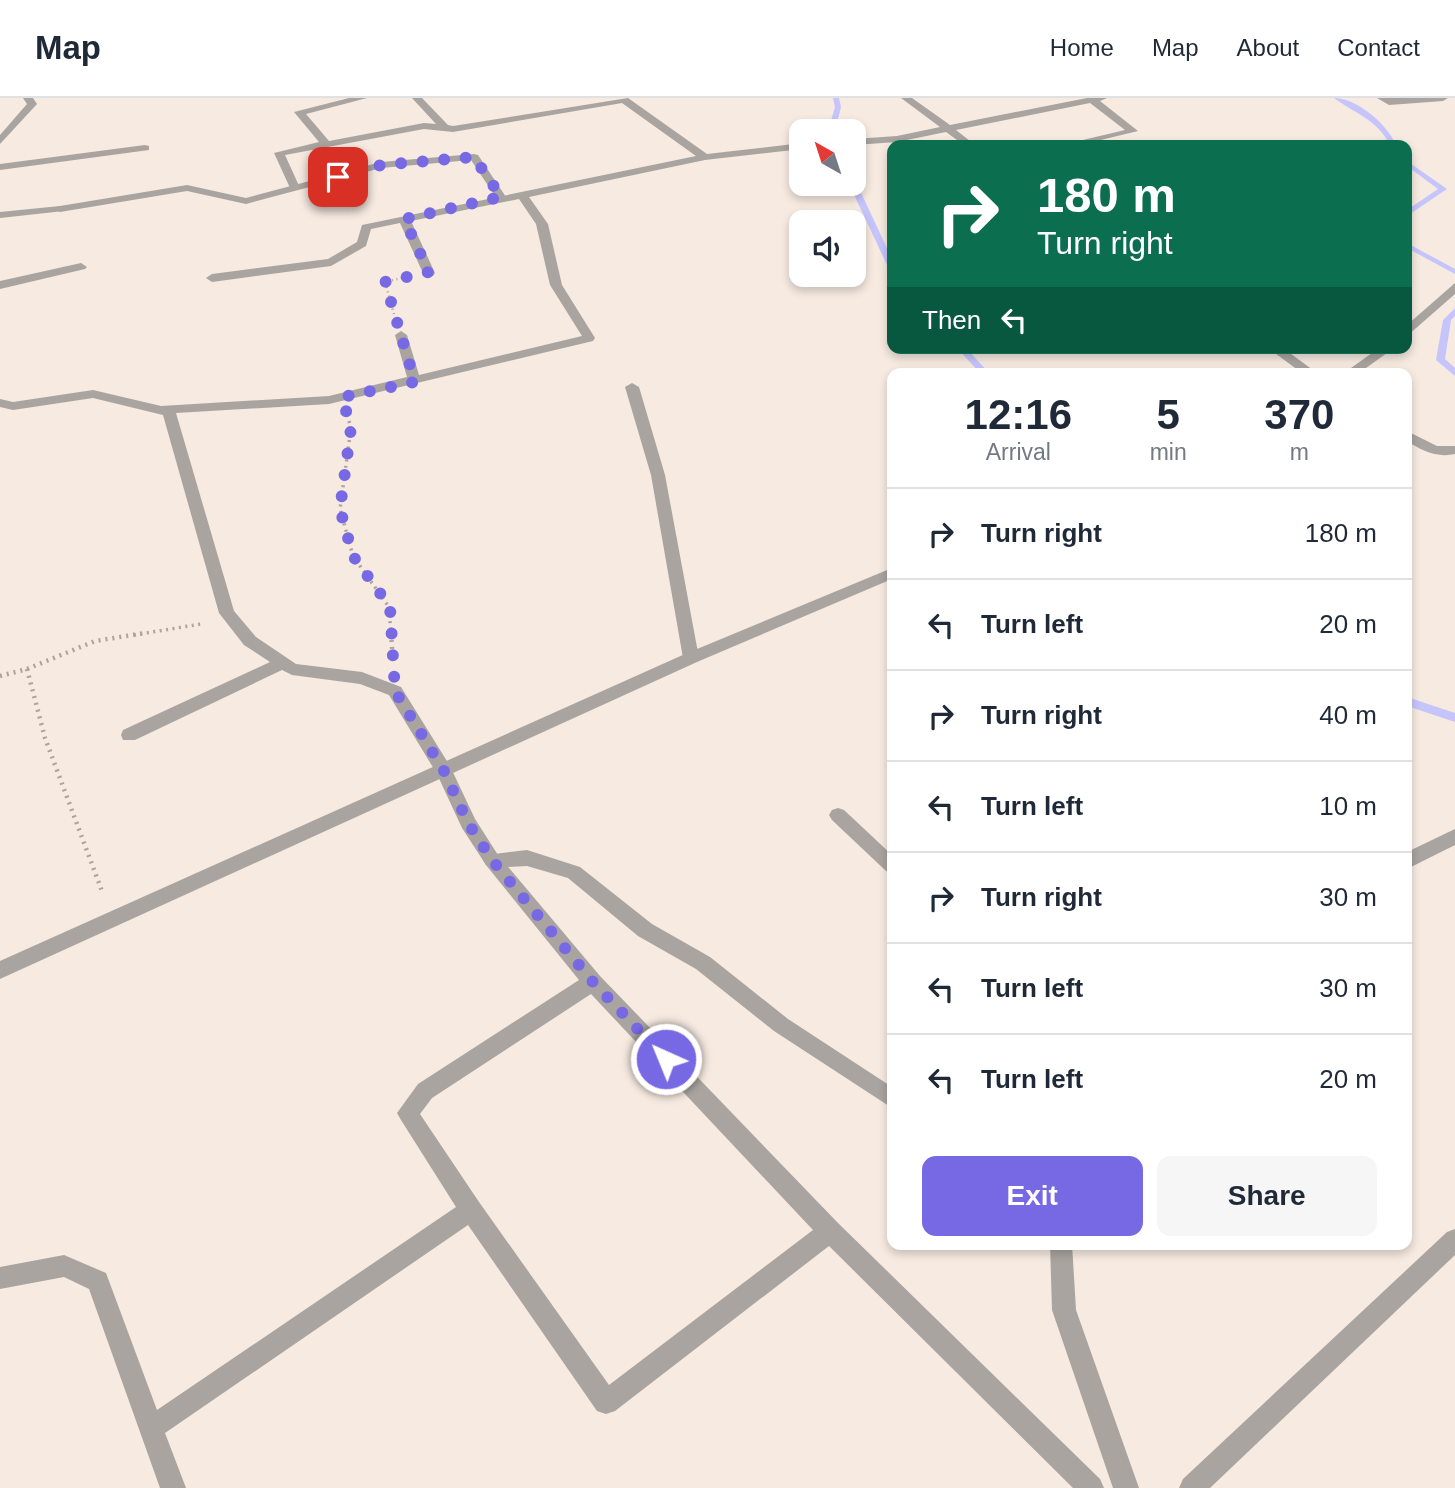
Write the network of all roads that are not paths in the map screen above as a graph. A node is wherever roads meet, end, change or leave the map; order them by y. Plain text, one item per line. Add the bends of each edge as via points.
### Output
1 (27, 98) edge
2 (362, 98) edge
3 (418, 98) edge
4 (906, 98) edge
5 (1382, 98) edge
6 (1443, 98) edge
7 (623, 99) edge
8 (1097, 99) edge
9 (445, 128) junction
10 (945, 129) junction
11 (146, 135) dead end
12 (962, 140) edge
13 (1091, 140) edge
14 (0, 141) edge
15 (866, 141) edge
16 (325, 143) junction
17 (789, 147) edge
18 (145, 148) junction
19 (705, 157) junction
20 (145, 163) dead end
21 (0, 167) edge
22 (295, 188) junction
23 (521, 193) junction
24 (501, 197) junction
25 (0, 215) edge
26 (404, 219) junction
27 (81, 267) dead end
28 (429, 272) road end
29 (212, 278) dead end
30 (0, 285) edge
31 (1455, 287) edge
32 (1412, 327) edge
33 (401, 335) road end
34 (1283, 354) edge
35 (1379, 354) edge
36 (1304, 368) edge
37 (1358, 368) edge
38 (415, 382) junction
39 (632, 387) dead end
40 (0, 403) edge
41 (161, 410) junction
42 (1412, 438) edge
43 (1455, 450) edge
44 (887, 575) edge
45 (691, 658) junction
46 (283, 663) junction
47 (129, 735) dead end
48 (444, 771) junction
49 (838, 816) dead end
50 (1455, 836) edge
51 (1412, 858) edge
52 (492, 860) junction
53 (887, 861) edge
54 (0, 970) edge
55 (593, 982) junction
56 (887, 1095) edge
57 (471, 1210) junction
58 (830, 1231) junction
59 (1455, 1240) edge
60 (1061, 1250) edge
61 (0, 1278) edge
62 (153, 1427) junction
63 (173, 1488) edge
64 (1091, 1488) edge
65 (1126, 1488) edge
66 (1192, 1488) edge

1 - 14 street via 32,104
2 - 16 street via 299,112
3 - 9 street
4 - 10 street
5 - 6 street via 1390,102
7 - 9 street
7 - 19 street
8 - 10 street
8 - 13 street via 1133,131
9 - 16 street via 424,126
10 - 12 street
10 - 15 street
11 - 18 street
16 - 22 street via 279,153
17 - 19 street
18 - 20 street
18 - 21 street
19 - 23 street
22 - 24 street via 381,165 474,157
22 - 25 street via 246,201 187,188
23 - 24 street
23 - 38 street via 541,224 556,285 589,338
24 - 26 street
26 - 28 street
26 - 29 street via 366,227 362,244 331,262
27 - 30 street
31 - 32 street
33 - 38 street
34 - 36 street
35 - 37 street
38 - 41 street via 342,397
39 - 45 street via 658,475
40 - 41 street via 13,406 93,394
41 - 46 street via 169,412 227,613 250,641
42 - 43 street via 1429,450
44 - 45 street
45 - 48 street
46 - 47 street
46 - 48 street via 292,669 362,678 395,691
48 - 52 street via 468,823
48 - 54 street
49 - 53 street
50 - 51 street
52 - 55 street
52 - 56 street via 527,858 574,872 645,930 702,962 781,1025
55 - 57 street via 425,1091 408,1114
55 - 58 street
57 - 58 street via 606,1402
57 - 62 street
58 - 64 street
59 - 66 street
60 - 65 street via 1064,1310
61 - 62 street via 64,1266 98,1281
62 - 63 street

